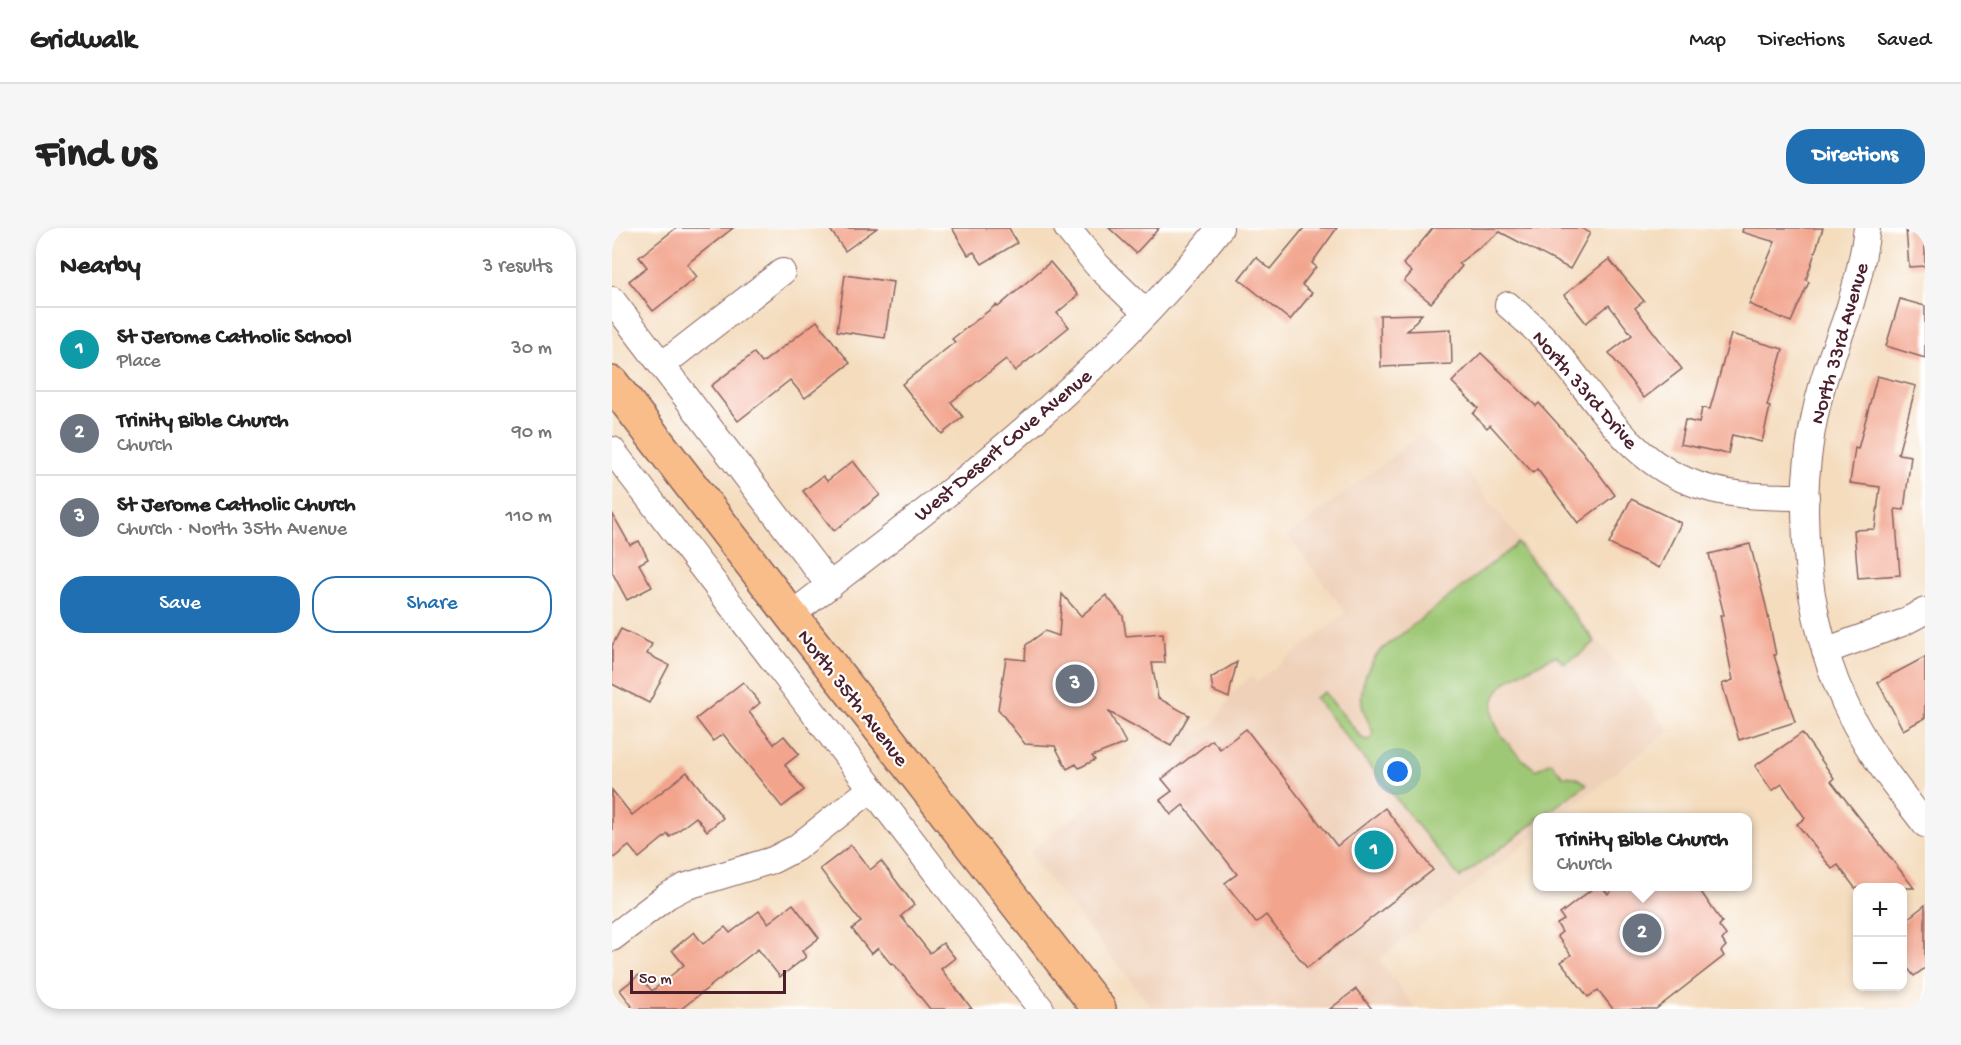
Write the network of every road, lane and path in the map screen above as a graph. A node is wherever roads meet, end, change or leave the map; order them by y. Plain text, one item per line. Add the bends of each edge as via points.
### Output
1 (1067, 228) edge
2 (1220, 228) edge
3 (1867, 228) edge
4 (782, 272) dead end
5 (612, 300) edge
6 (1508, 305) dead end
7 (1146, 313) junction
8 (662, 364) junction
9 (612, 383) edge
10 (612, 450) edge
11 (1806, 497) junction
12 (830, 586) junction
13 (1925, 611) edge
14 (791, 615) junction
15 (1825, 651) junction
16 (871, 789) junction
17 (1925, 824) edge
18 (612, 938) edge
19 (1041, 1009) edge
20 (1099, 1009) edge

1 - 7 street via 1096,265
2 - 7 street, West Desert Cove Avenue
3 - 11 street, North 33rd Avenue via 1852,299 1822,385 1813,425
4 - 8 street
5 - 8 street
6 - 11 street, North 33rd Drive via 1544,338 1625,438 1666,470 1709,489 1742,495
7 - 12 street, West Desert Cove Avenue via 1073,387 1010,443
8 - 12 street
9 - 14 main road, North 35th Avenue
10 - 16 street, North 35th Avenue
11 - 15 street, North 33rd Avenue via 1812,592
12 - 14 street, West Desert Cove Avenue
13 - 15 street
14 - 20 main road, North 35th Avenue
15 - 17 street, North 33rd Avenue via 1866,742
16 - 18 street via 796,848 773,860 684,887
16 - 19 street, North 35th Avenue

